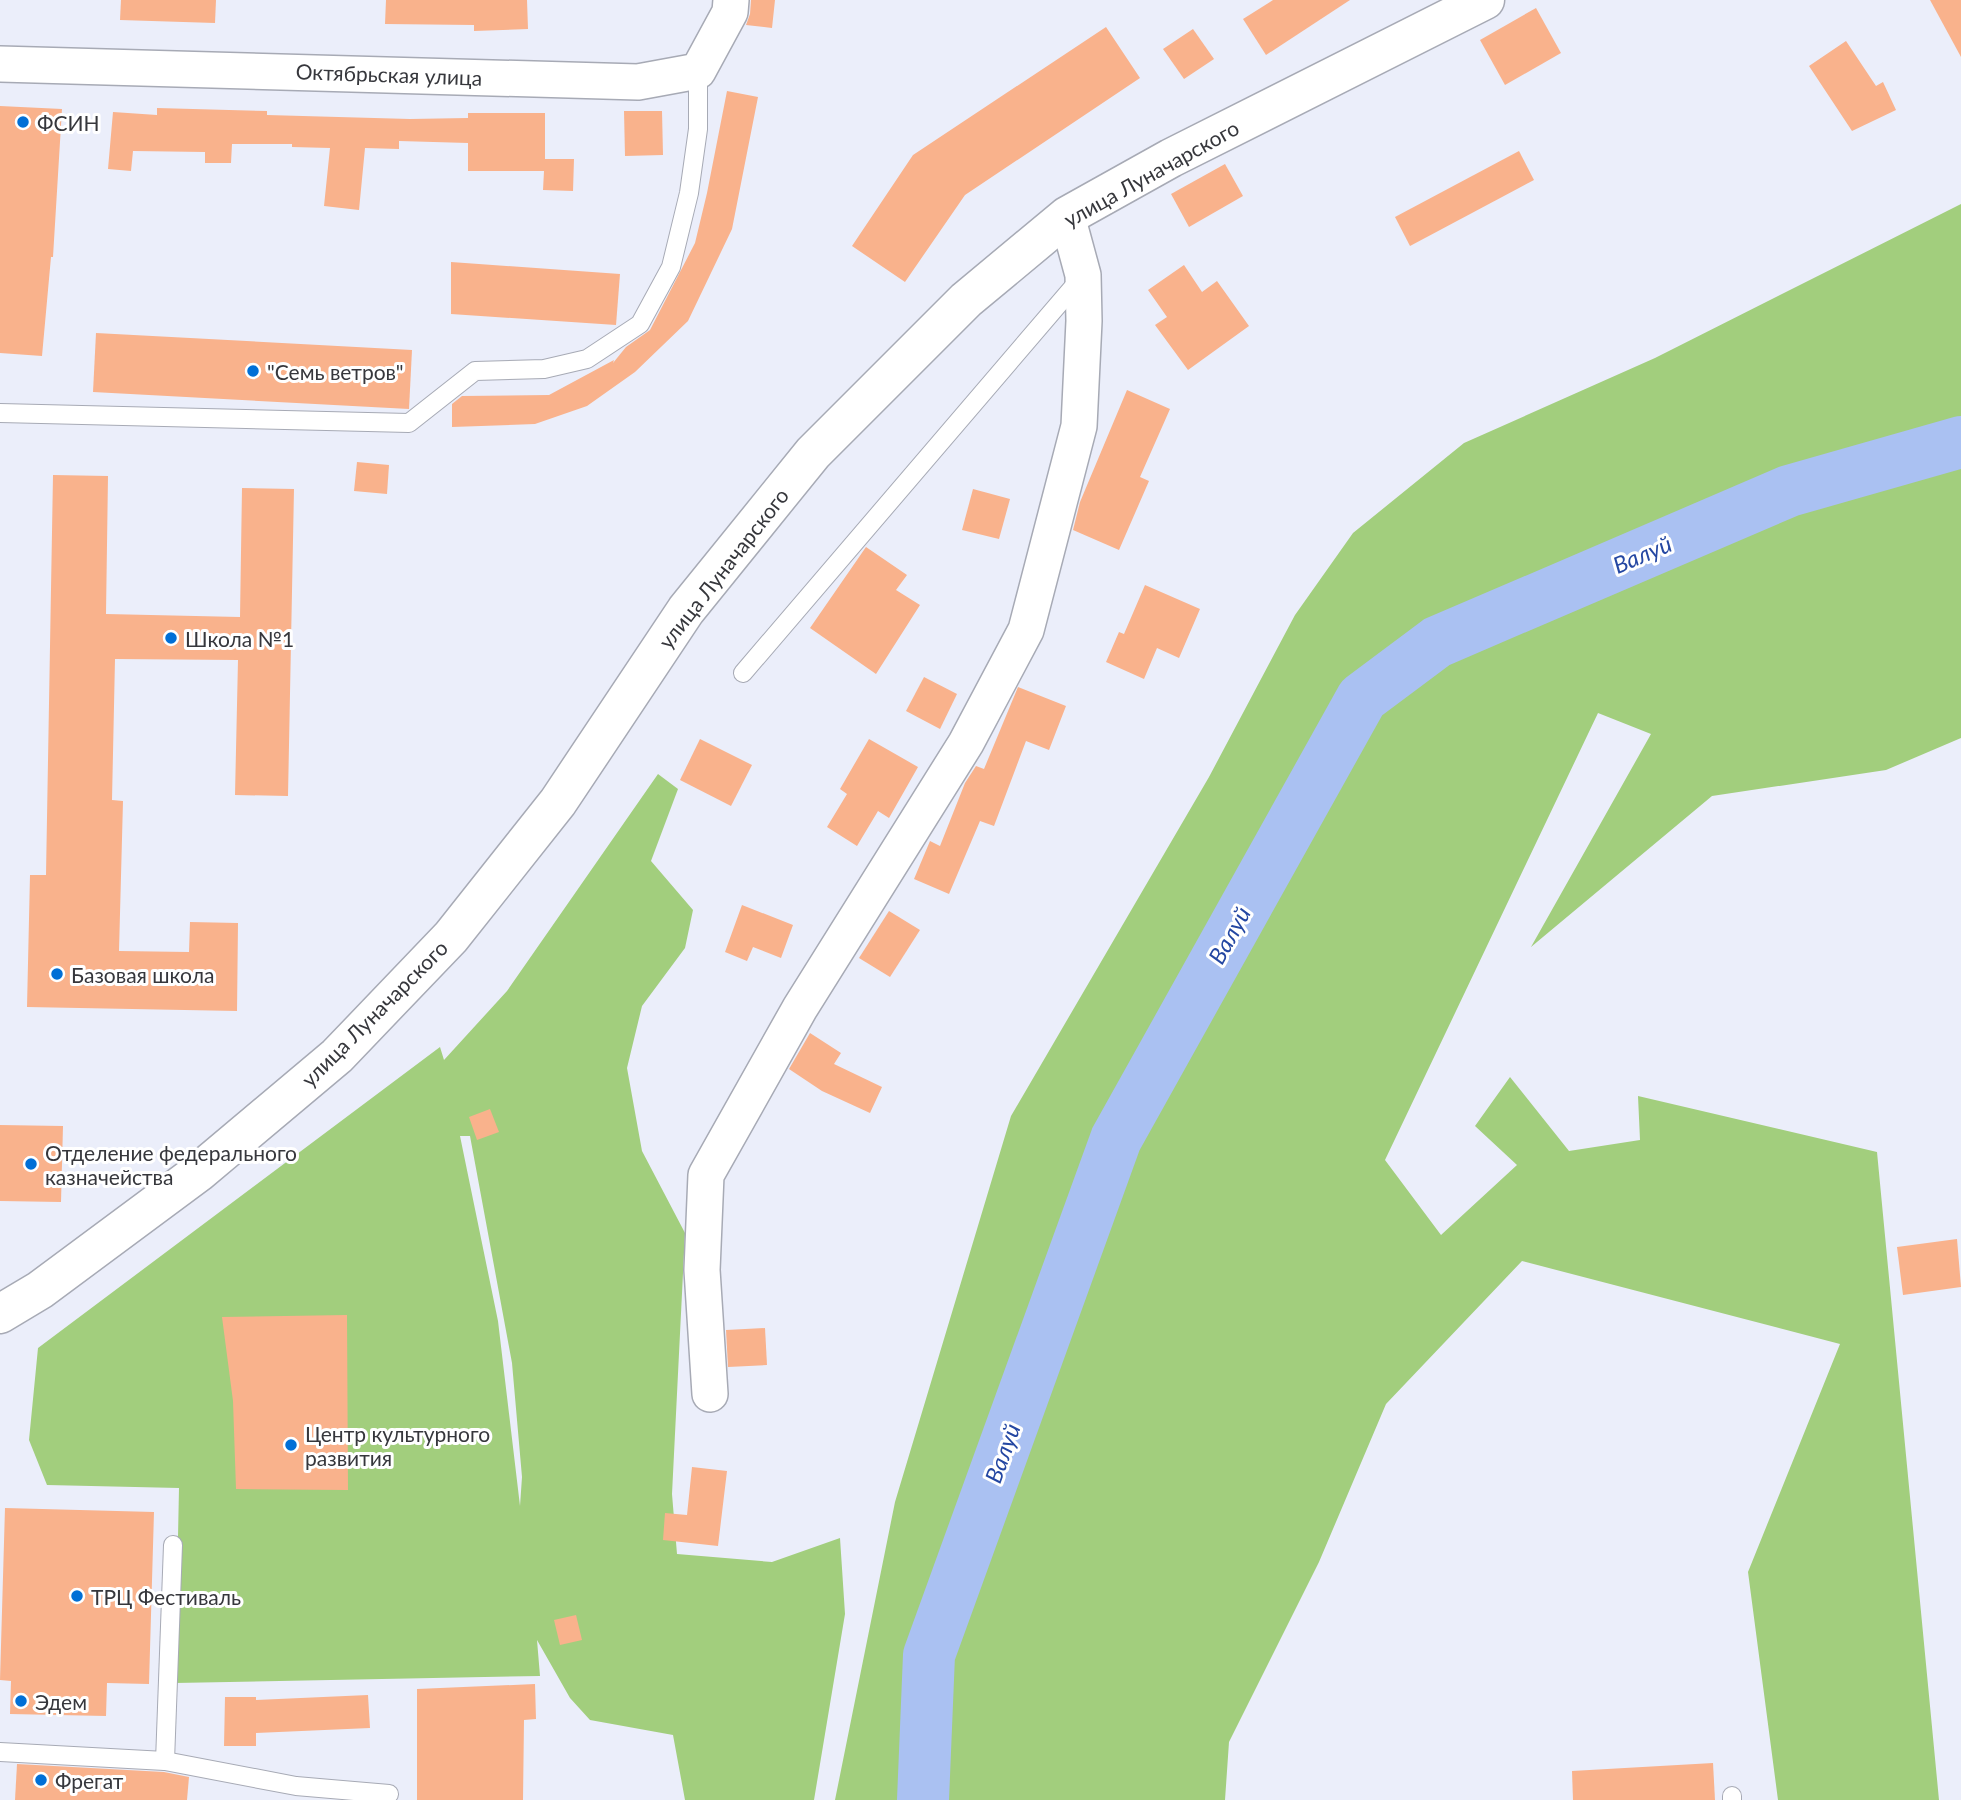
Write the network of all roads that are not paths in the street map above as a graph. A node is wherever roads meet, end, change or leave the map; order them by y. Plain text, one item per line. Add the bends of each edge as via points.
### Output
1 (731, 0) edge
2 (1485, 0) edge
3 (0, 64) edge
4 (698, 71) junction
5 (1067, 216) junction
6 (1083, 275) junction
7 (0, 413) edge
8 (743, 673) dead end
9 (0, 1314) edge
10 (710, 1394) dead end
11 (173, 1545) dead end
12 (0, 1752) edge
13 (165, 1761) junction
14 (295, 1793) edge
15 (389, 1794) dead end

1 - 4 street via 730,12
2 - 5 main road, улица Луначарского via 1171,158
3 - 4 street, Октябрьская улица via 638,82
4 - 7 lane via 698,129 689,194 671,267 640,324 587,359 544,369 475,371 409,423
5 - 6 street
5 - 9 main road, улица Луначарского via 966,300 813,453 686,610 542,823 451,937 337,1056 199,1172 40,1290
6 - 8 lane
6 - 10 street via 1079,426 1026,630 966,743 800,1008 706,1175 702,1270
11 - 13 lane
12 - 13 lane
13 - 14 lane
14 - 15 lane

